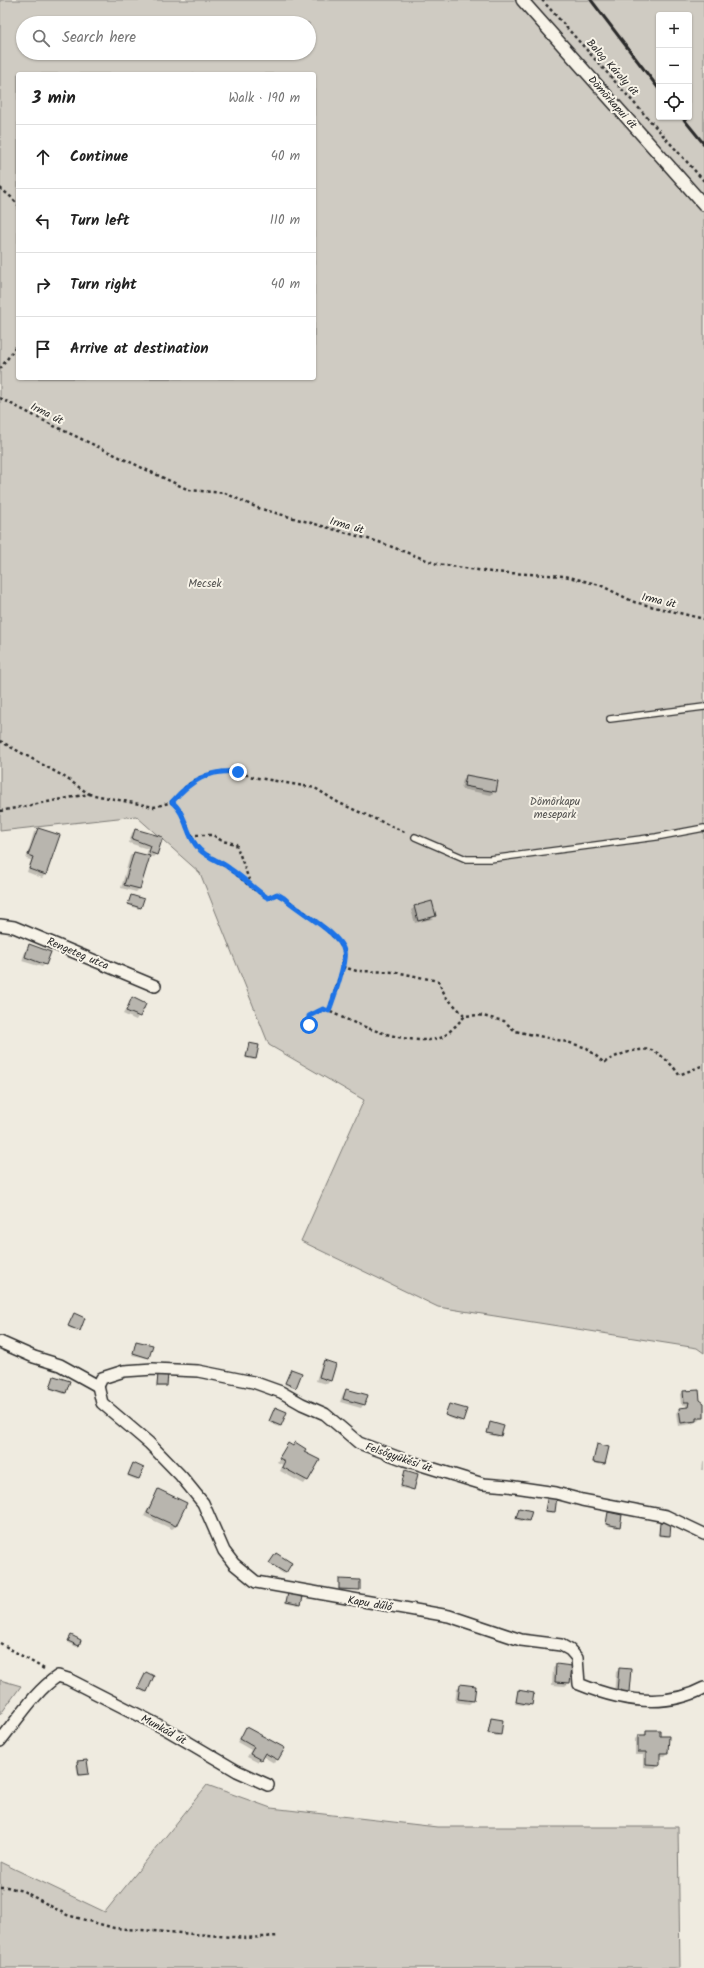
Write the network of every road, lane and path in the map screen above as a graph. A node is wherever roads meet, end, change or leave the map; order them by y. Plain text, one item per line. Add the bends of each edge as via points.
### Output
1 (522, 0) edge
2 (542, 0) edge
3 (704, 181) edge
4 (0, 188) edge
5 (16, 203) edge
6 (704, 205) edge
7 (16, 347) edge
8 (0, 369) edge
9 (0, 398) edge
10 (704, 619) edge
11 (704, 707) edge
12 (610, 719) dead end
13 (0, 741) edge
14 (89, 794) junction
15 (172, 802) junction
16 (0, 811) edge
17 (704, 828) edge
18 (190, 834) junction
19 (415, 838) joint
20 (252, 888) junction
21 (0, 925) edge
22 (343, 966) junction
23 (155, 986) dead end
24 (329, 1011) junction
25 (465, 1016) junction
26 (309, 1025) dead end
27 (704, 1065) edge
28 (0, 1342) edge
29 (98, 1386) junction
30 (704, 1534) edge
31 (0, 1643) edge
32 (58, 1676) junction
33 (704, 1688) edge
34 (0, 1740) edge
35 (268, 1785) dead end
36 (0, 1887) edge
37 (279, 1936) dead end

1 - 6 street, Dömörkapui út
2 - 3 path, Balog Károly út
4 - 5 path
7 - 8 path
9 - 10 path, Irma út via 189,490 225,494 258,508 379,542 438,564 492,572 565,576 600,585 634,602
11 - 12 lane
13 - 14 path via 64,776
14 - 15 path via 154,807
14 - 16 path
15 - 18 path via 181,812
15 - 19 path via 188,785 199,778 227,771 238,772 315,788 339,803
17 - 19 lane via 490,859 466,859
18 - 20 path via 199,850 229,868
18 - 20 path via 213,835 222,841 236,844
20 - 22 path via 268,898 277,894 336,938 344,951
21 - 23 street, Rengeteg utca via 14,927
22 - 24 path
22 - 25 path via 357,970 396,972 438,981 446,997
24 - 25 path via 375,1031 415,1040 441,1038
24 - 26 path via 323,1009 309,1016
25 - 27 path via 504,1020 515,1031 587,1048 604,1063 630,1052 651,1050 674,1066 679,1075
28 - 29 street via 60,1365
29 - 30 street, Felsőgyükési út via 102,1378 124,1371 153,1369 198,1371 253,1382 281,1392 325,1414 359,1444 405,1460 483,1484 556,1493 666,1516
29 - 33 street, Kapu dűlő via 102,1403 149,1443 203,1503 224,1551 234,1564 256,1582 449,1616 521,1640 561,1645 577,1658 578,1684 620,1697 641,1701 664,1699 684,1696
31 - 32 path
32 - 34 street via 40,1691
32 - 35 street, Munkád út via 164,1728 237,1771
36 - 37 path via 7,1886 23,1891 67,1915 114,1928 246,1938

